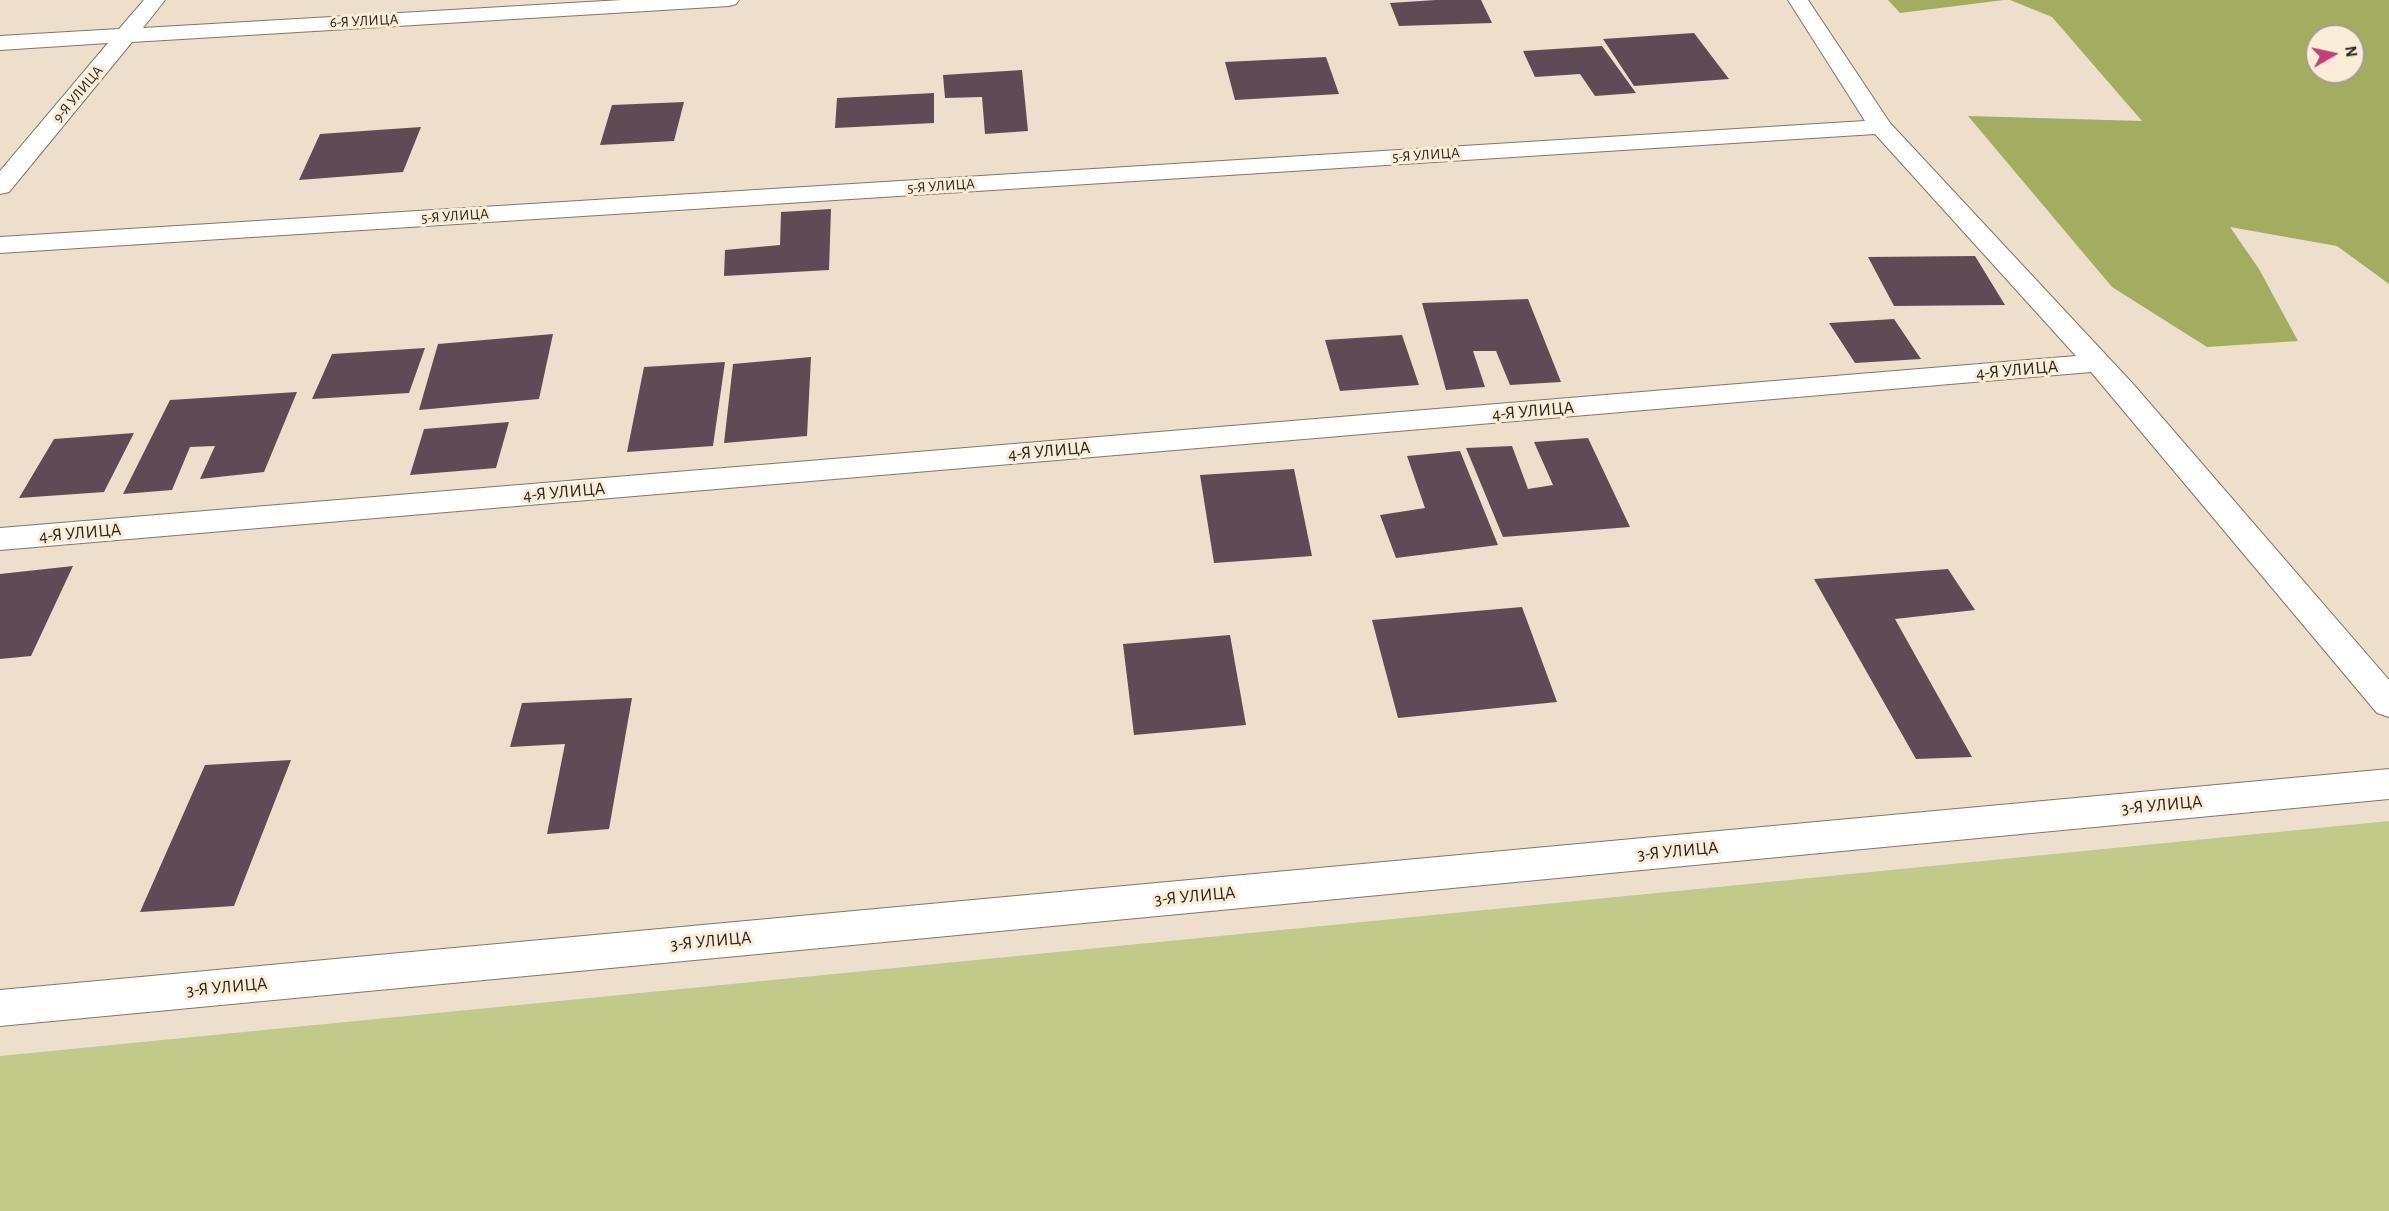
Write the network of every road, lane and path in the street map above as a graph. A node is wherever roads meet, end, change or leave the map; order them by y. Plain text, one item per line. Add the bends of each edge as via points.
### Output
1 (154, 0) edge
2 (729, 0) edge
3 (1798, 0) edge
4 (128, 35) junction
5 (0, 43) edge
6 (1881, 127) junction
7 (0, 187) edge
8 (0, 245) edge
9 (2098, 363) junction
10 (0, 539) edge
11 (2389, 704) edge
12 (2389, 784) edge
13 (0, 1008) edge

1 - 4 street, 9-Я УЛИЦА
2 - 4 street, 6-Я УЛИЦА
3 - 6 street
4 - 5 street, 6-Я УЛИЦА
4 - 7 street, 9-Я УЛИЦА
6 - 8 street, 5-Я УЛИЦА
6 - 9 street
9 - 10 street, 4-Я УЛИЦА
9 - 11 street
12 - 13 street, 3-Я УЛИЦА

